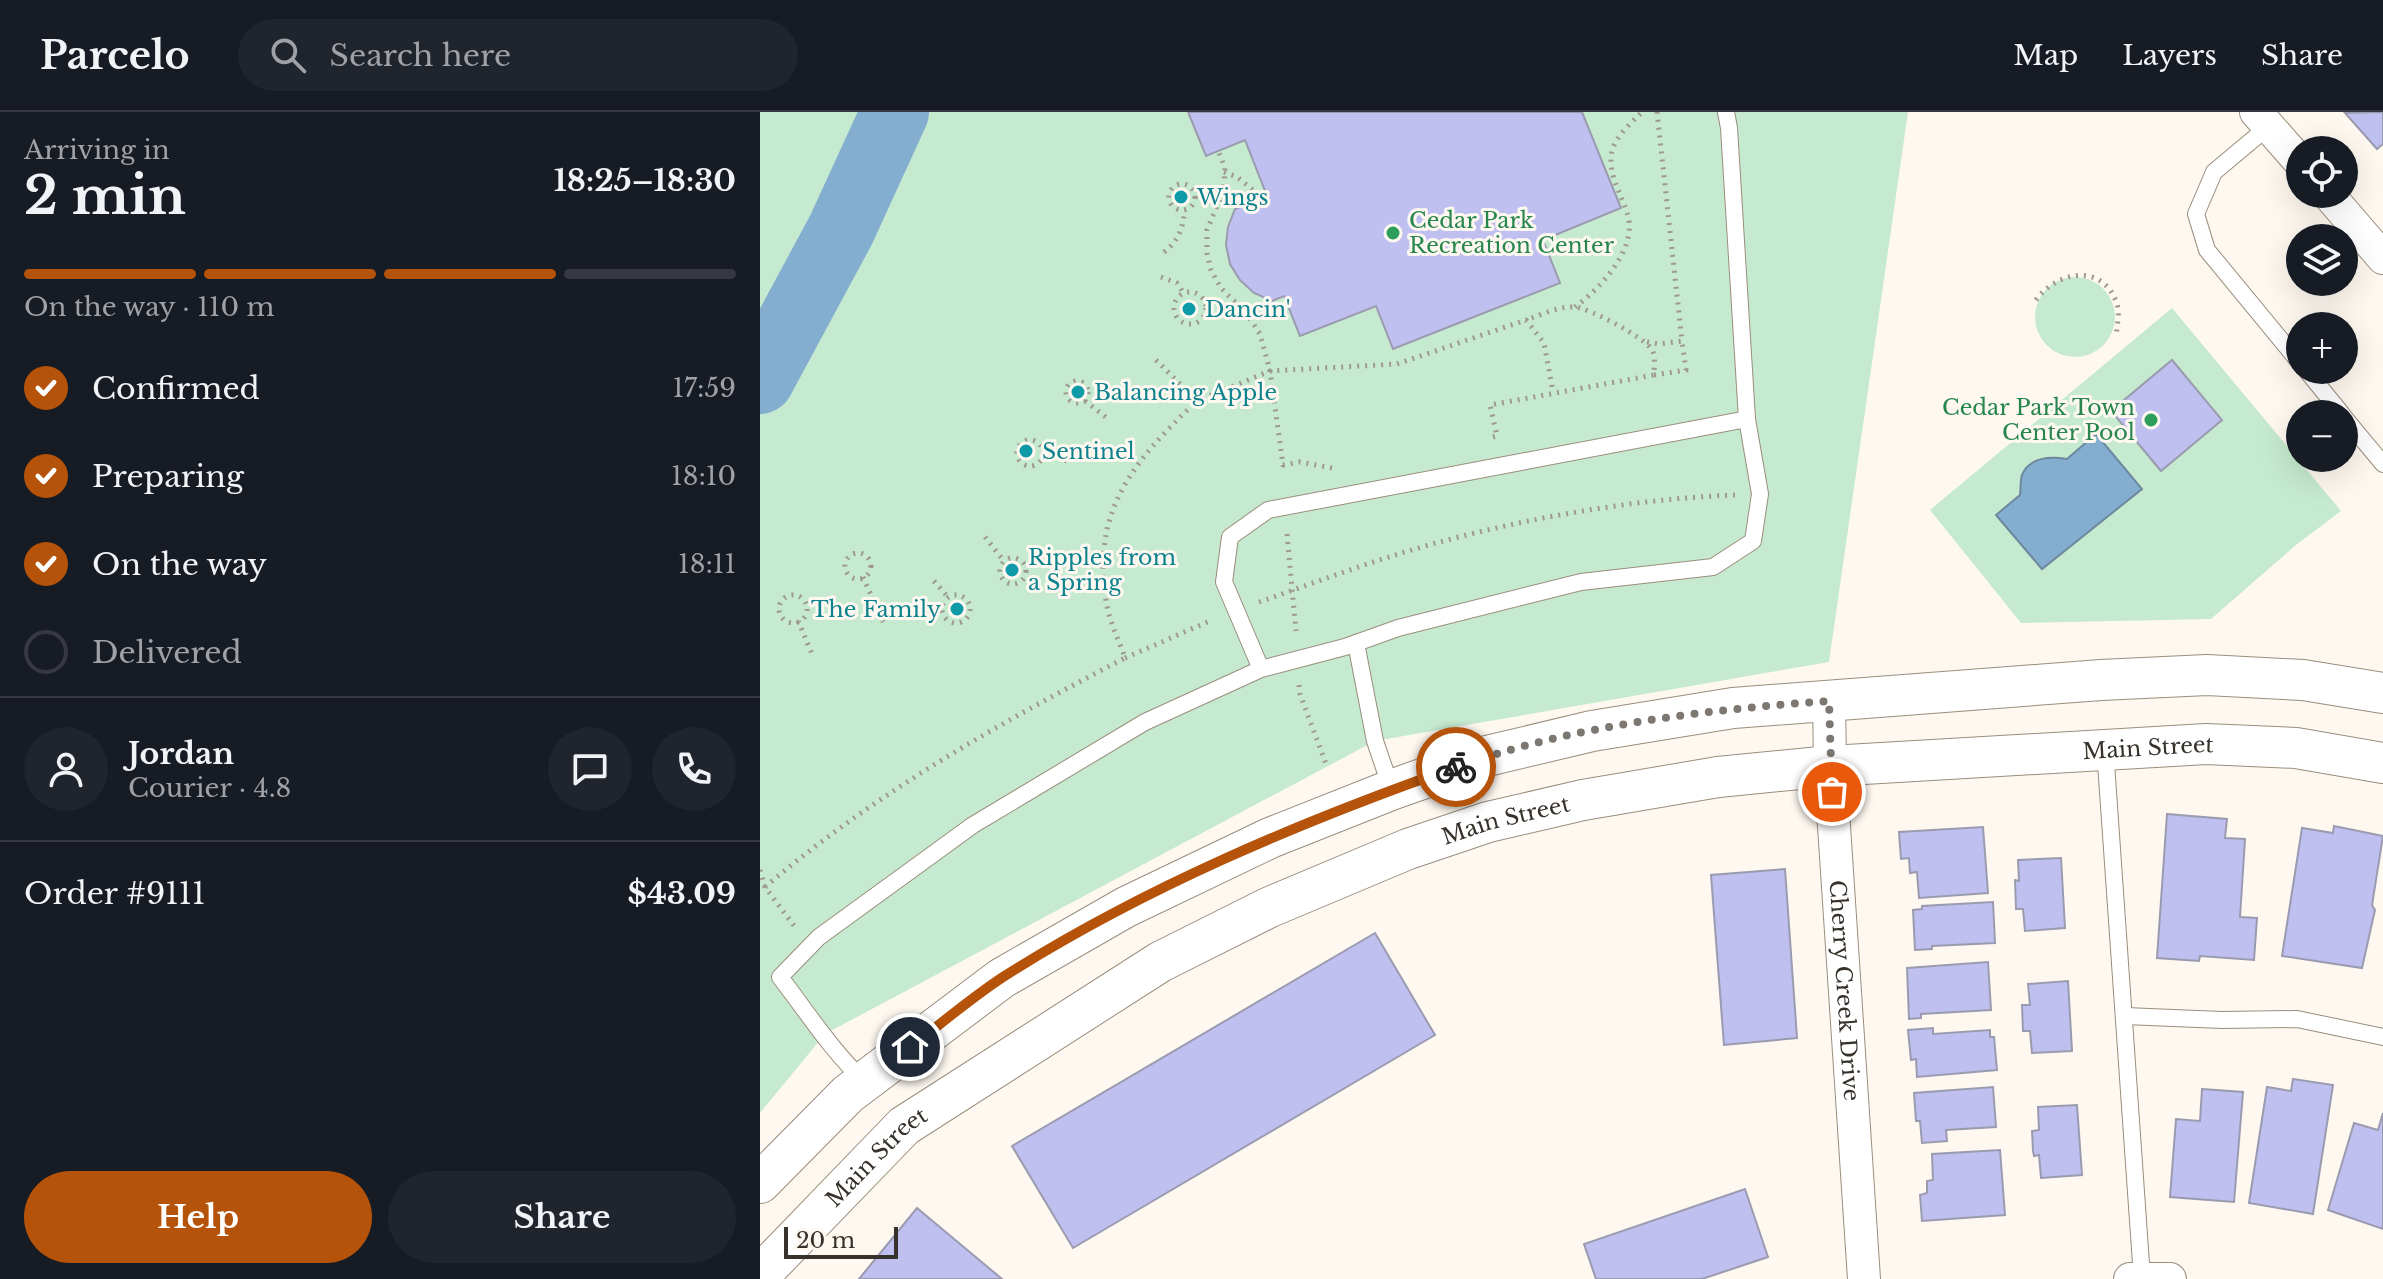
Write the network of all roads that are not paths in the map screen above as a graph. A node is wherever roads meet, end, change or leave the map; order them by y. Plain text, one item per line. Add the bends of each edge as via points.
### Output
1 (1726, 112) edge
2 (2263, 119) edge
3 (2286, 146) edge
4 (2340, 208) edge
5 (2383, 258) edge
6 (2286, 346) edge
7 (2318, 384) edge
8 (2331, 400) edge
9 (1747, 419) junction
10 (2358, 433) edge
11 (2383, 464) edge
12 (1356, 643) junction
13 (1261, 669) junction
14 (2383, 693) edge
15 (1829, 701) junction
16 (2105, 748) junction
17 (2383, 763) edge
18 (1830, 766) junction
19 (1391, 790) junction
20 (1408, 849) junction
21 (2125, 1016) junction
22 (2383, 1037) edge
23 (865, 1082) junction
24 (904, 1126) junction
25 (760, 1183) edge
26 (760, 1275) edge
27 (2142, 1278) edge
28 (1864, 1279) edge
29 (2130, 1279) edge
30 (2170, 1279) edge

1 - 9 lane
2 - 3 street
2 - 6 lane via 2214,172 2196,214 2207,250
4 - 5 street
7 - 8 lane
9 - 12 lane via 1760,494 1753,541 1713,567 1581,582
9 - 13 lane via 1268,510 1230,537 1224,582
10 - 11 lane
12 - 13 lane
12 - 19 lane via 1375,741
13 - 23 lane via 1145,722 973,825 819,937 780,977 838,1056
14 - 15 street via 2303,680 2207,675
15 - 18 street, Cherry Creek Drive
15 - 19 street via 1733,708 1592,731 1487,756
16 - 17 street, Main Street via 2296,748
16 - 18 street, Main Street
16 - 21 lane
18 - 20 street, Main Street via 1718,777 1583,800 1488,822
18 - 28 street, Cherry Creek Drive
19 - 20 street
19 - 23 street via 1270,838 1126,907 1002,978
20 - 24 street, Main Street via 1270,907 1160,962
21 - 22 lane via 2297,1019
21 - 27 lane
23 - 24 street
23 - 25 street
24 - 26 street, Main Street
27 - 29 street
27 - 30 street

